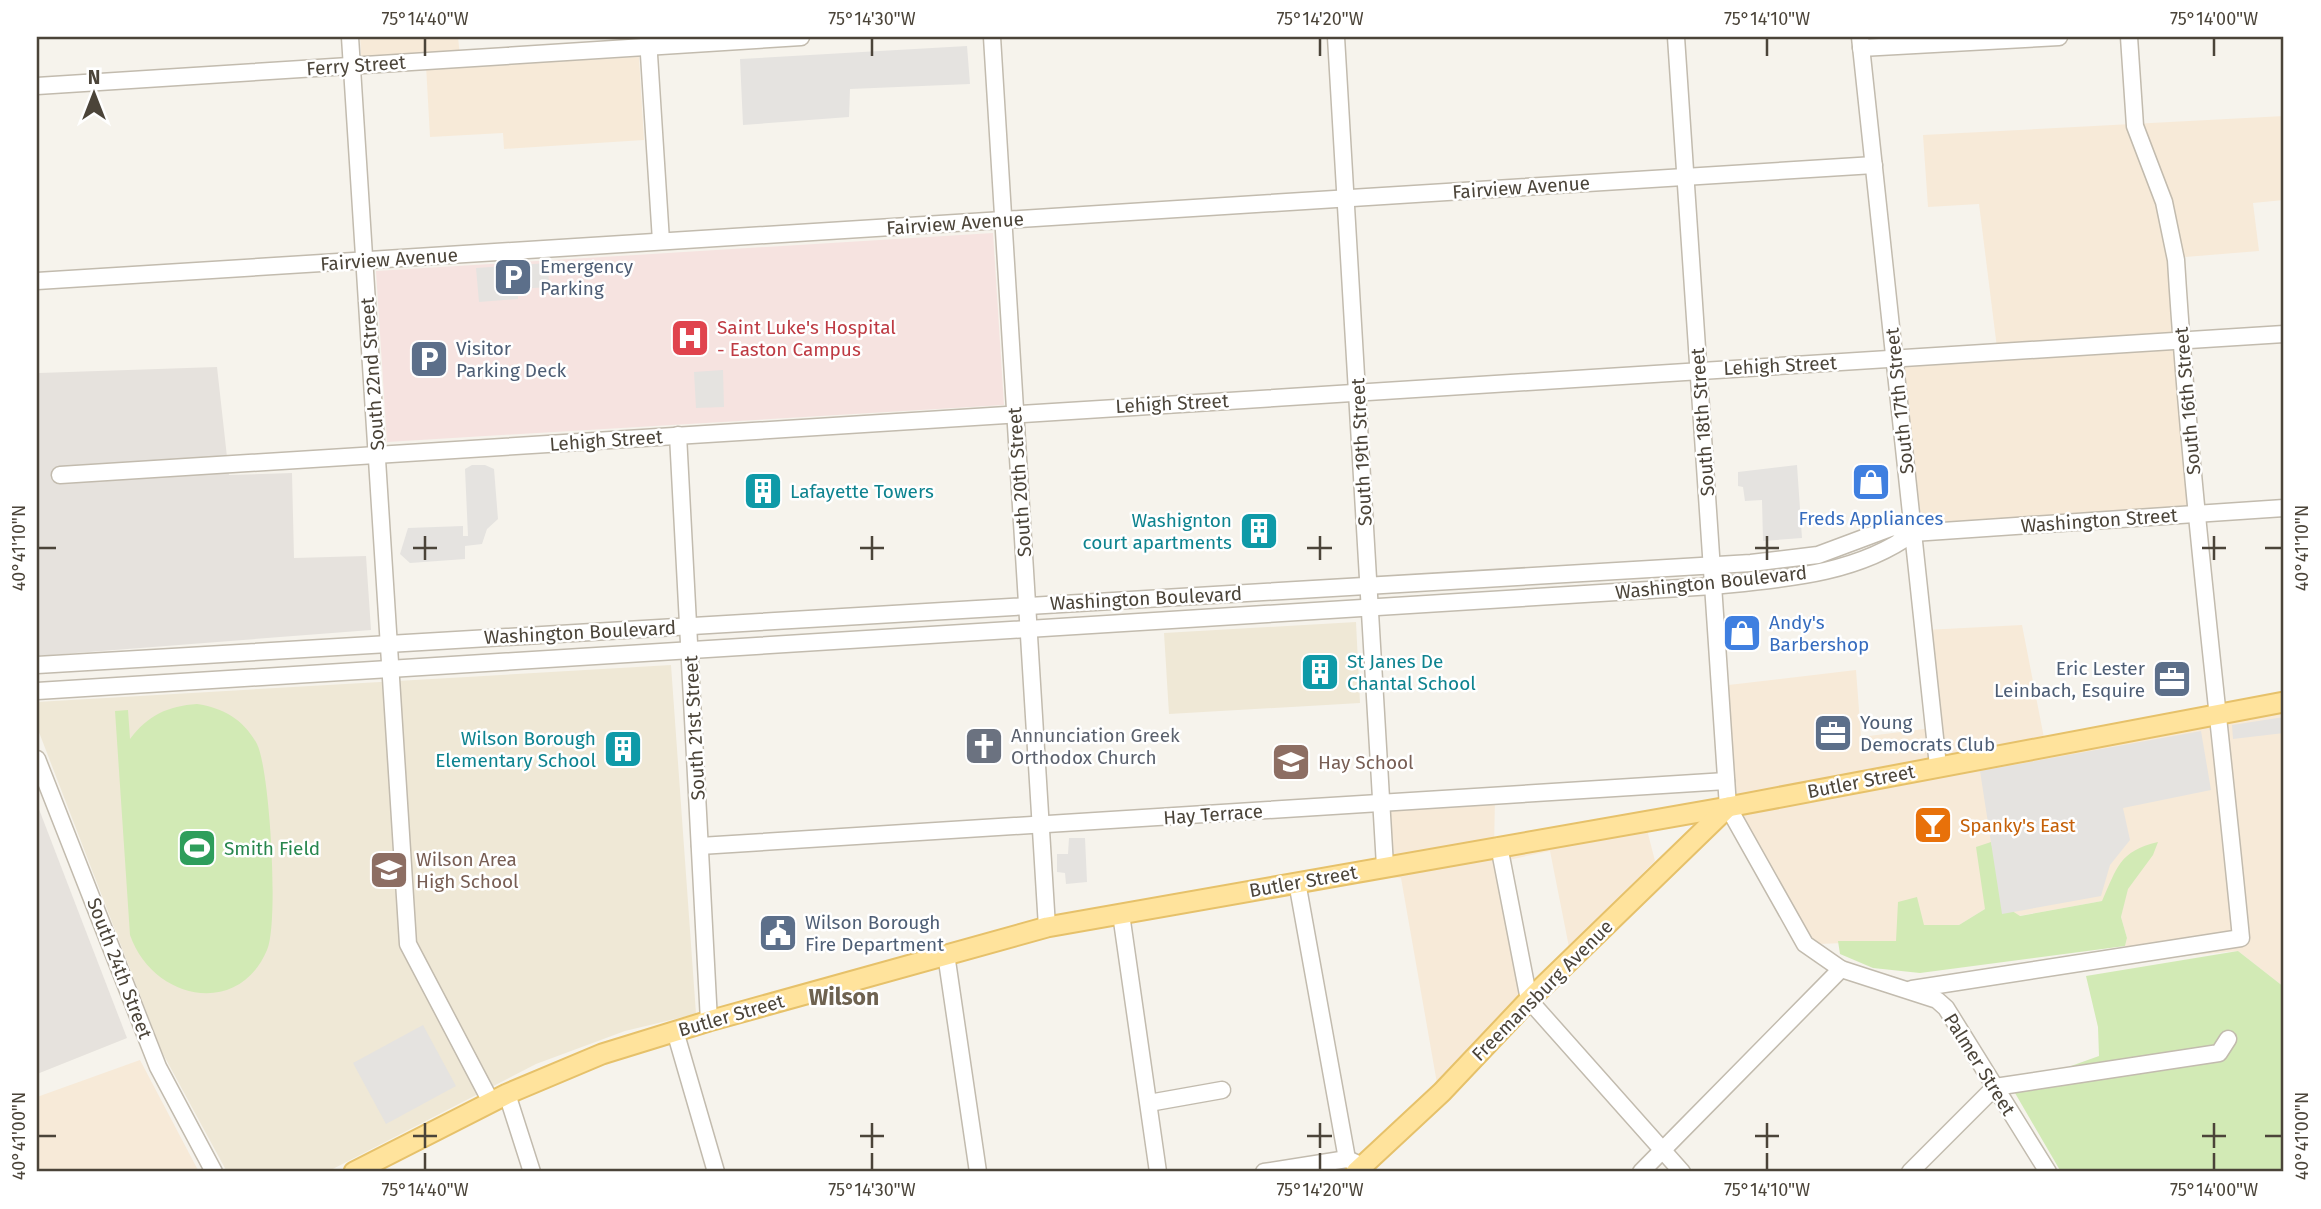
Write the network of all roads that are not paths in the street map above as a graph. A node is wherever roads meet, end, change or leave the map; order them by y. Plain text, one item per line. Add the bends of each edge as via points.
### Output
1 (350, 37) edge
2 (801, 37) edge
3 (992, 37) edge
4 (1336, 37) edge
5 (1676, 37) edge
6 (2059, 37) edge
7 (2129, 37) edge
8 (648, 42) edge
9 (1861, 43) edge
10 (352, 65) junction
11 (37, 86) edge
12 (1874, 165) junction
13 (1685, 177) junction
14 (1346, 198) junction
15 (1003, 220) junction
16 (661, 242) junction
17 (364, 260) junction
18 (37, 281) edge
19 (2284, 334) edge
20 (2181, 340) junction
21 (1894, 358) junction
22 (1698, 369) junction
23 (1357, 391) junction
24 (1015, 412) junction
25 (678, 435) junction
26 (377, 454) junction
27 (60, 475) dead end
28 (2284, 508) edge
29 (2197, 513) junction
30 (1913, 533) junction
31 (1711, 564) junction
32 (1368, 585) junction
33 (1713, 586) junction
34 (1027, 605) junction
35 (1370, 607) junction
36 (688, 626) junction
37 (1028, 629) junction
38 (389, 644) junction
39 (690, 650) junction
40 (37, 665) edge
41 (390, 668) junction
42 (37, 691) edge
43 (2284, 702) edge
44 (2215, 712) junction
45 (37, 759) edge
46 (1938, 766) junction
47 (1726, 781) junction
48 (1381, 803) junction
49 (1728, 807) junction
50 (1040, 825) junction
51 (700, 846) junction
52 (1499, 846) junction
53 (1385, 866) junction
54 (1297, 882) junction
55 (1121, 914) junction
56 (1046, 927) junction
57 (946, 954) junction
58 (1842, 969) junction
59 (1910, 990) junction
60 (1529, 1000) junction
61 (709, 1021) junction
62 (675, 1031) junction
63 (2228, 1039) dead end
64 (1995, 1087) junction
65 (1222, 1090) dead end
66 (499, 1098) junction
67 (1149, 1103) junction
68 (1663, 1150) junction
69 (1355, 1166) edge
70 (214, 1172) edge
71 (354, 1172) edge
72 (532, 1172) edge
73 (716, 1172) edge
74 (978, 1172) edge
75 (1158, 1172) edge
76 (1264, 1172) edge
77 (1642, 1172) edge
78 (1682, 1172) edge
79 (1910, 1172) edge
80 (2048, 1172) edge

1 - 10 street, South 22nd Street
2 - 8 street, Ferry Street
3 - 15 street, South 20th Street
4 - 14 street, South 19th Street
5 - 13 street, South 18th Street
6 - 9 street
7 - 20 street, South 16th Street via 2135,126 2172,230
8 - 10 street, Ferry Street
8 - 16 street
9 - 12 street, South 17th Street
10 - 11 street, Ferry Street
10 - 17 street, South 22nd Street
12 - 13 street, Fairview Avenue
12 - 21 street, South 17th Street
13 - 14 street, Fairview Avenue
13 - 22 street, South 18th Street
14 - 15 street, Fairview Avenue
14 - 23 street, South 19th Street
15 - 16 street, Fairview Avenue
15 - 24 street, South 20th Street
16 - 17 street, Fairview Avenue
17 - 18 street, Fairview Avenue
17 - 26 street, South 22nd Street
19 - 20 street, Lehigh Street
20 - 21 street, Lehigh Street
20 - 29 street, South 16th Street
21 - 22 street, Lehigh Street
21 - 30 street, South 17th Street
22 - 23 street, Lehigh Street
22 - 31 street, South 18th Street
23 - 24 street, Lehigh Street
23 - 32 street, South 19th Street
24 - 25 street, Lehigh Street
24 - 34 street, South 20th Street
25 - 26 street, Lehigh Street
25 - 36 street, South 21st Street
26 - 27 street, Lehigh Street
26 - 38 street, South 22nd Street
28 - 29 street, Washington Street
29 - 30 street, Washington Street
29 - 44 street, South 16th Street
30 - 31 street, Washington Boulevard via 1893,527 1818,555
30 - 33 street, Washington Boulevard via 1892,549 1851,563 1777,579
30 - 46 street, South 17th Street
31 - 32 street, Washington Boulevard
31 - 33 street, South 18th Street
32 - 34 street, Washington Boulevard
32 - 35 street, South 19th Street
33 - 35 street, Washington Boulevard
33 - 47 street, South 18th Street
34 - 36 street, Washington Boulevard
34 - 37 street, South 20th Street
35 - 37 street, Washington Boulevard
35 - 48 street, South 19th Street
36 - 38 street, Washington Boulevard
36 - 39 street, South 21st Street
37 - 39 street, Washington Boulevard
37 - 50 street, South 20th Street
38 - 40 street, Washington Boulevard
38 - 41 street, South 22nd Street
39 - 41 street, Washington Boulevard
39 - 51 street, South 21st Street
41 - 42 street, Washington Boulevard
41 - 66 street, South 22nd Street via 408,944
43 - 44 main road, Butler Street
44 - 46 main road, Butler Street
44 - 59 street, South 16th Street via 2241,938
45 - 70 street, South 24th Street via 158,1067
46 - 49 main road, Butler Street
47 - 48 street, Hay Terrace
47 - 49 street, South 18th Street
48 - 50 street, Hay Terrace
48 - 53 street, South 19th Street
49 - 52 main road, Butler Street
49 - 58 street, Palmer Street via 1805,944
49 - 60 main road, Freemansburg Avenue
50 - 51 street, Hay Terrace
50 - 56 street, South 20th Street
51 - 61 street, South 21st Street
52 - 53 main road, Butler Street
52 - 60 street
53 - 54 main road, Butler Street
54 - 55 main road, Butler Street
54 - 69 street
55 - 56 main road, Butler Street
55 - 67 street
56 - 57 main road, Butler Street
57 - 61 main road, Butler Street
57 - 74 street
58 - 59 street, Palmer Street
58 - 68 street
59 - 64 street, Palmer Street via 1946,1008
60 - 68 street
60 - 69 main road, Freemansburg Avenue via 1442,1092
61 - 62 main road, Butler Street
62 - 66 main road, Butler Street via 602,1054
62 - 73 street
63 - 64 street via 2219,1053
64 - 79 street
64 - 80 street, Palmer Street
65 - 67 street
66 - 71 main road, Butler Street
66 - 72 street, South 22nd Street
67 - 75 street
68 - 77 street
68 - 78 street
69 - 76 street

